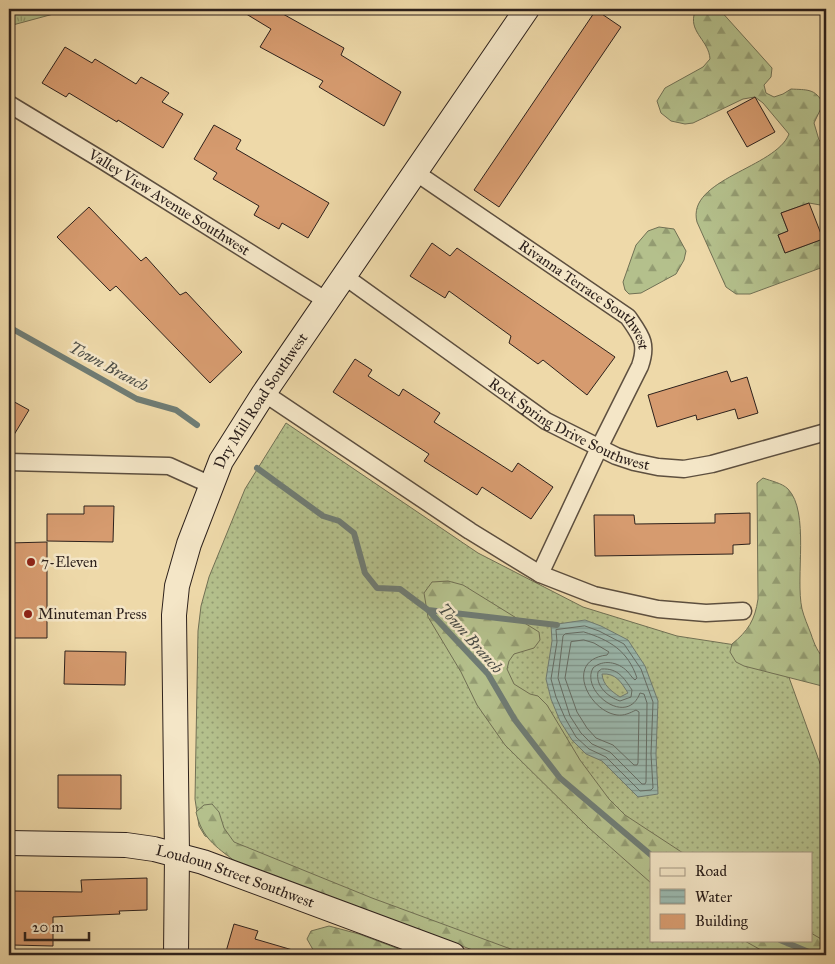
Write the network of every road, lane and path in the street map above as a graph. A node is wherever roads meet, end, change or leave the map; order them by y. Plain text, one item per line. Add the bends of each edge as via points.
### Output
1 (527, 9) edge
2 (9, 104) edge
3 (415, 172) junction
4 (344, 276) junction
5 (327, 301) junction
6 (264, 393) junction
7 (826, 432) edge
8 (599, 448) junction
9 (9, 462) edge
10 (211, 485) junction
11 (540, 574) junction
12 (743, 611) dead end
13 (9, 843) edge
14 (177, 854) junction
15 (176, 955) edge
16 (453, 955) edge

1 - 3 street, Dry Mill Road Southwest
2 - 5 street, Valley View Avenue Southwest
3 - 4 street, Dry Mill Road Southwest
3 - 8 street, Rivanna Terrace Southwest via 628,317 641,335 645,352 640,366
4 - 5 street, Dry Mill Road Southwest
4 - 8 street, Rock Spring Drive Southwest via 546,421
5 - 6 street, Dry Mill Road Southwest
6 - 10 street, Dry Mill Road Southwest via 221,461
6 - 11 street
7 - 8 street, Rock Spring Drive Southwest via 684,469 658,468
8 - 11 street, Rivanna Terrace Southwest
9 - 10 street via 169,466
10 - 14 street, Dry Mill Road Southwest via 177,586 174,615
11 - 12 street via 594,596 658,609 706,613
13 - 14 street, Loudoun Street Southwest via 126,845
14 - 15 street, Dry Mill Road Southwest
14 - 16 street, Loudoun Street Southwest

